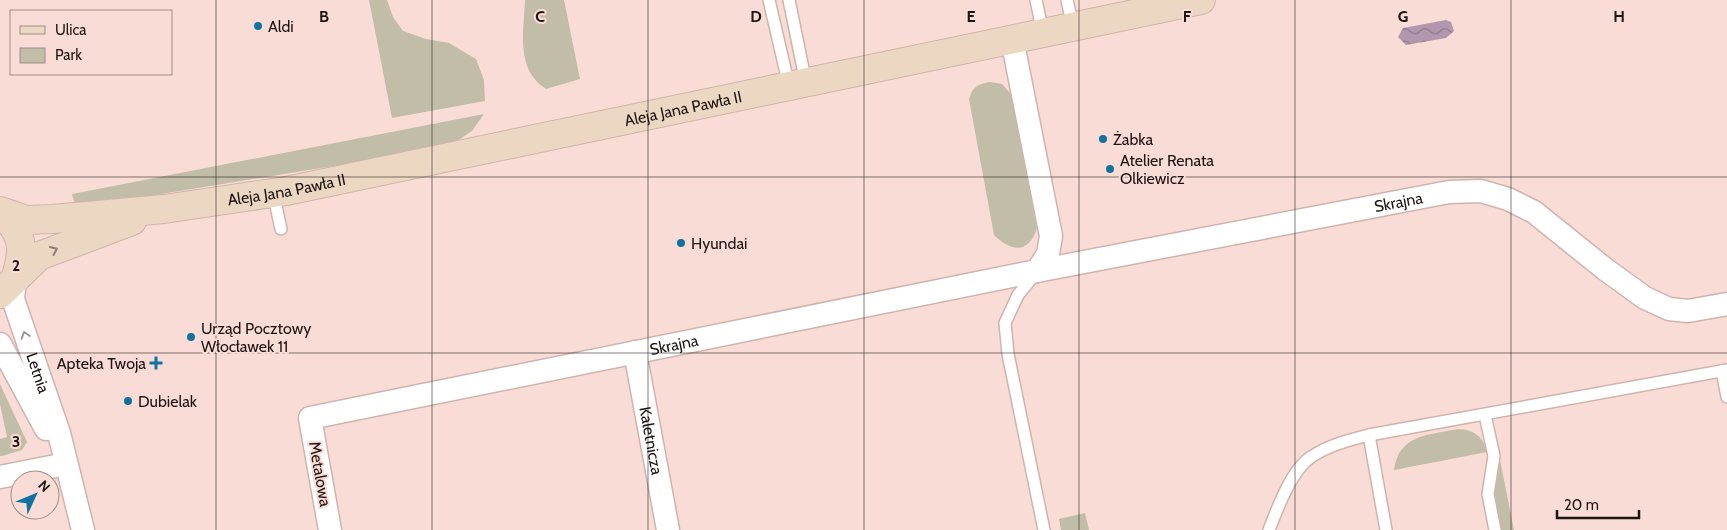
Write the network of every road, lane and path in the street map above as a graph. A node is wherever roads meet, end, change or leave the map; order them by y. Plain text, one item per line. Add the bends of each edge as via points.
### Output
1 (769, 0) edge
2 (789, 0) edge
3 (1036, 0) edge
4 (1067, 0) edge
5 (1201, 0) edge
6 (1073, 27) junction
7 (1043, 33) junction
8 (1012, 40) junction
9 (798, 84) junction
10 (273, 192) junction
11 (164, 209) junction
12 (0, 211) edge
13 (281, 229) dead end
14 (1037, 271) junction
15 (8, 286) edge
16 (1727, 304) edge
17 (0, 344) edge
18 (635, 352) junction
19 (1724, 371) edge
20 (1727, 397) edge
21 (1485, 414) junction
22 (310, 418) joint
23 (1369, 435) junction
24 (66, 464) junction
25 (0, 477) edge
26 (83, 530) edge
27 (330, 530) edge
28 (668, 530) edge
29 (1044, 530) edge
30 (1269, 530) edge
31 (1386, 530) edge
32 (1495, 530) edge

1 - 9 lane
2 - 9 lane
3 - 7 lane
4 - 6 lane
5 - 6 main road, Aleja Jana Pawła II
6 - 7 main road, Aleja Jana Pawła II
7 - 8 main road, Aleja Jana Pawła II
8 - 9 main road, Aleja Jana Pawła II
8 - 14 street via 1051,236 1048,254
9 - 10 main road, Aleja Jana Pawła II
10 - 11 main road, Aleja Jana Pawła II
10 - 13 lane
11 - 12 main road, Aleja Jana Pawła II via 26,220
15 -> 11 main road, Aleja Jana Pawła II via 39,256
12 - 15 main road via 14,224 21,242 21,260
14 - 16 street, Skrajna via 1450,192 1481,191 1508,199 1534,212 1645,298 1669,309 1688,311
14 - 18 street, Skrajna
14 - 29 lane via 1018,295 1005,323 1008,354
24 -> 15 street, Letnia via 59,433
17 - 24 street, Letnia
18 - 22 street, Skrajna
18 - 28 street, Kaletnicza
19 - 20 lane
19 - 21 lane
21 - 23 lane
21 - 32 lane via 1494,456 1488,494
22 - 27 street, Metalowa
23 - 30 lane via 1337,443 1309,457 1288,485
23 - 31 lane
24 - 25 street
24 - 26 street, Letnia

